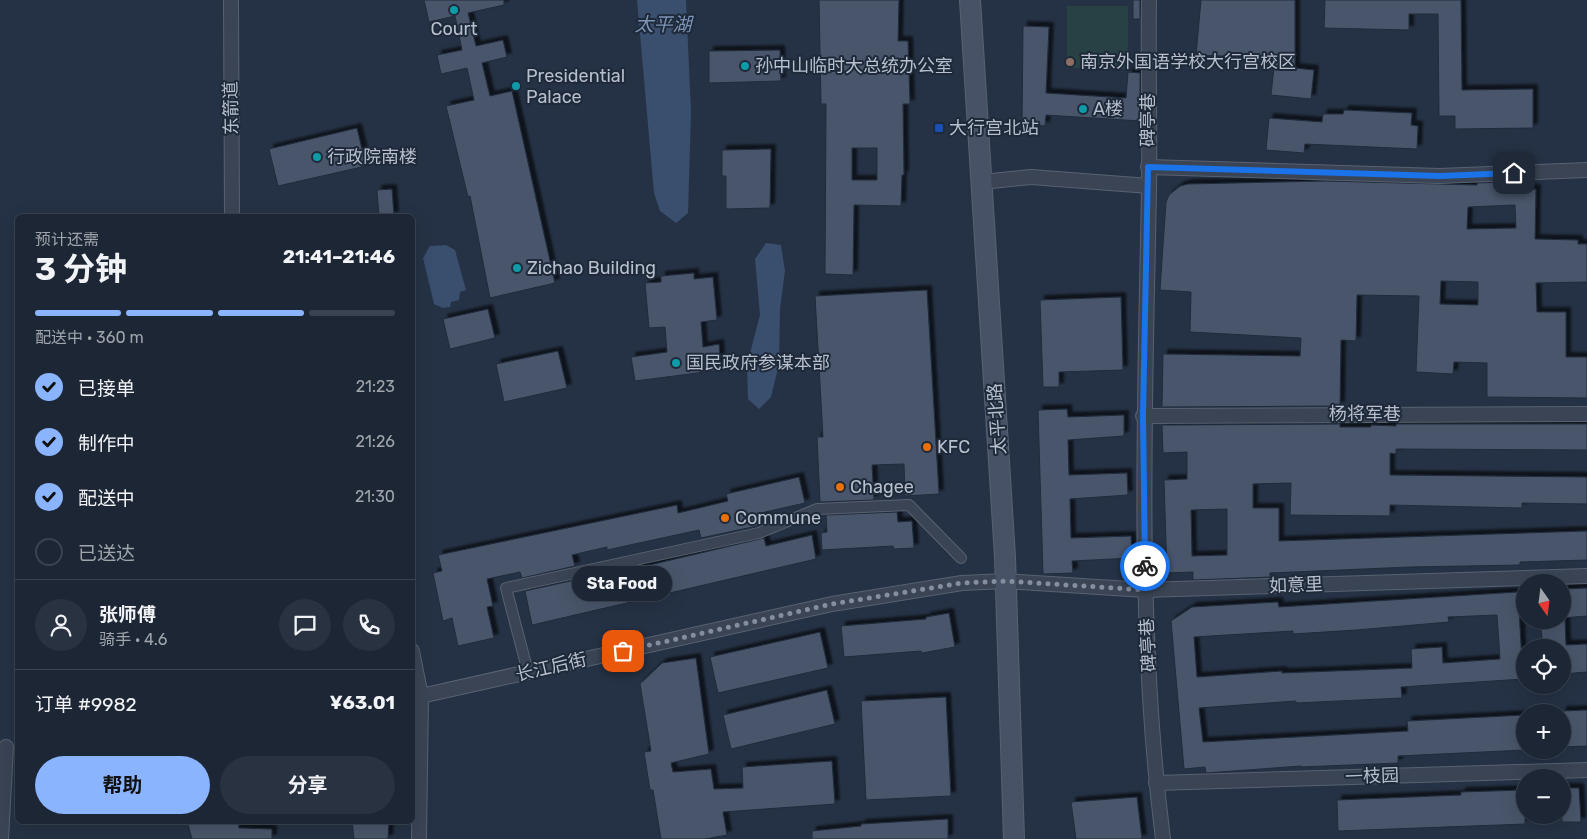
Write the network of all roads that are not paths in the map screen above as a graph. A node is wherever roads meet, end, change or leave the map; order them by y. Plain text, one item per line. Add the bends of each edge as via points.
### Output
1 (231, 0) edge
2 (970, 0) edge
3 (1149, 0) edge
4 (1148, 167) junction
5 (1587, 170) edge
6 (982, 182) junction
7 (1149, 186) junction
8 (232, 214) edge
9 (1587, 414) edge
10 (1143, 416) junction
11 (961, 558) dead end
12 (1587, 576) edge
13 (1006, 581) junction
14 (1145, 590) junction
15 (528, 672) junction
16 (415, 679) edge
17 (417, 697) edge
18 (8, 747) edge
19 (1587, 770) edge
20 (1156, 783) junction
21 (1, 839) edge
22 (419, 839) edge
23 (1014, 839) edge
24 (1163, 839) edge

1 - 8 street, 东箭道
2 - 6 main road, 太平北路
3 - 4 street, 碑亭巷
4 - 5 street via 1440,176
4 - 7 street, 碑亭巷
6 - 7 street via 1031,177
6 - 13 main road, 太平北路
7 - 10 street, 碑亭巷
9 - 10 street, 杨将军巷
10 - 14 street, 碑亭巷
11 - 15 street via 909,505 817,509 759,533 506,588
12 - 14 street, 如意里
13 - 14 street, 如意里
13 - 15 street, 长江后街 via 962,583 832,604
13 - 23 main road, 太平北路
14 - 20 street, 碑亭巷
15 - 17 street, 长江后街
16 - 17 street
17 - 22 street
18 - 21 street
19 - 20 street, 一枝园
20 - 24 street, 碑亭巷

